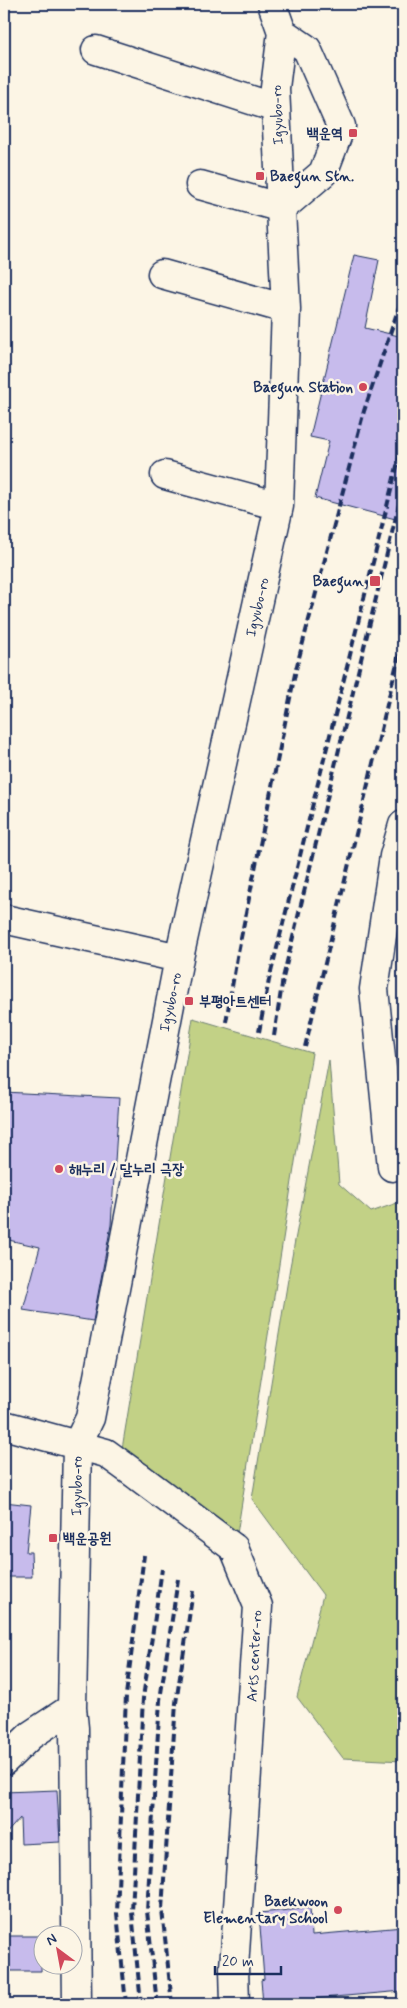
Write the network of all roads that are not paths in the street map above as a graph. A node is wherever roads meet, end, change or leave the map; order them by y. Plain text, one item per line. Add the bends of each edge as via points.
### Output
1 (272, 4) edge
2 (282, 32) junction
3 (96, 50) dead end
4 (276, 108) junction
5 (200, 185) dead end
6 (282, 208) junction
7 (162, 274) dead end
8 (286, 309) junction
9 (166, 475) dead end
10 (279, 506) junction
11 (403, 826) edge
12 (4, 919) edge
13 (179, 958) junction
14 (392, 1167) dead end
15 (4, 1425) edge
16 (77, 1445) junction
17 (72, 1708) junction
18 (4, 1761) edge
19 (77, 2004) edge
20 (235, 2004) edge

1 - 2 street, Igyubo-ro
2 - 4 street, Igyubo-ro via 275,88
2 - 6 street via 307,50 341,126 323,174
3 - 4 street
4 - 6 street, Igyubo-ro
5 - 6 street
6 - 8 street, Igyubo-ro
7 - 8 street
8 - 10 street, Igyubo-ro
9 - 10 street
10 - 13 street, Igyubo-ro
11 - 14 street via 394,856 374,989
12 - 13 street
13 - 16 street, Igyubo-ro via 90,1418
15 - 16 street, Arts center-ro
16 - 17 street, Igyubo-ro
16 - 20 street, Arts center-ro, bridge via 106,1453 234,1548 258,1606 234,1968
17 - 18 street via 31,1735
17 - 19 street, Igyubo-ro

